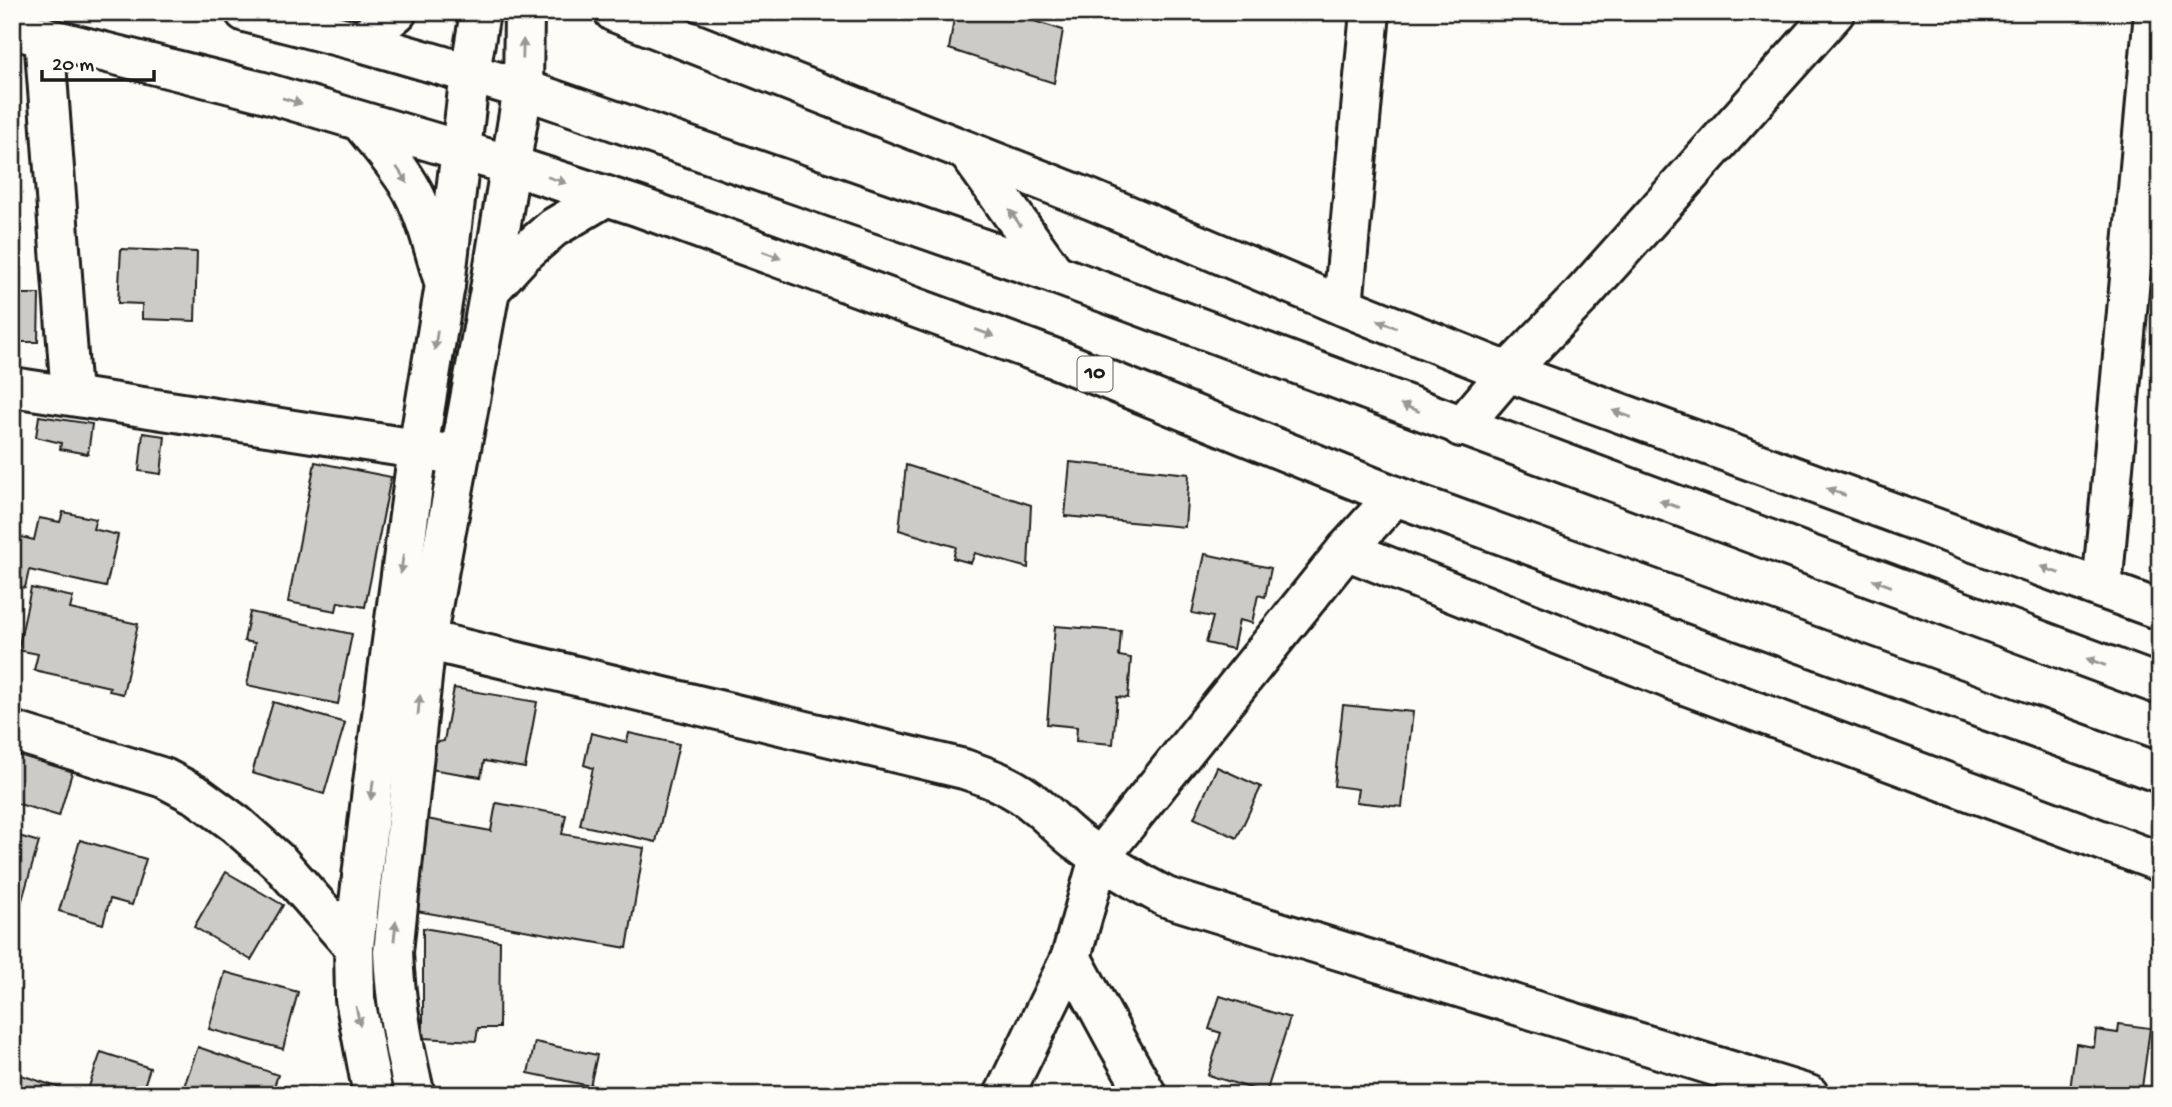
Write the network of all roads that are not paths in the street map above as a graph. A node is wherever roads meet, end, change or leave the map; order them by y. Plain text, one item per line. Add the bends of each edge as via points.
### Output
1 (245, 12) edge
2 (397, 12) edge
3 (480, 12) edge
4 (524, 12) edge
5 (614, 12) edge
6 (1370, 12) edge
7 (1835, 12) edge
8 (2154, 12) edge
9 (28, 32) edge
10 (361, 42) junction
11 (470, 73) junction
12 (523, 89) junction
13 (360, 121) junction
14 (461, 150) junction
15 (967, 151) junction
16 (510, 165) junction
17 (607, 196) junction
18 (1055, 274) junction
19 (445, 285) junction
20 (490, 290) junction
21 (1343, 306) junction
22 (1508, 372) junction
23 (12, 387) edge
24 (71, 395) junction
25 (1461, 427) junction
26 (418, 449) junction
27 (459, 455) junction
28 (1395, 496) junction
29 (1346, 550) junction
30 (2102, 589) junction
31 (2160, 610) edge
32 (426, 640) junction
33 (2160, 685) edge
34 (12, 732) edge
35 (2160, 773) edge
36 (1099, 858) junction
37 (2160, 862) edge
38 (354, 947) junction
39 (1072, 957) junction
40 (373, 1095) edge
41 (415, 1095) edge
42 (1004, 1095) edge
43 (1147, 1095) edge
44 (1810, 1095) edge

1 - 10 main road
2 - 10 main road
3 - 11 main road
12 -> 4 main road
5 - 15 main road
6 - 21 main road
7 - 22 main road
8 - 30 main road
9 -> 13 main road, 10
9 - 24 main road
10 - 11 main road
11 - 12 main road
11 - 14 main road
12 - 16 main road
12 - 18 main road
13 - 14 main road, 10
13 -> 19 main road via 411,189 424,215
14 - 16 main road, 10
14 - 19 main road
18 -> 15 main road
15 - 21 main road
16 -> 17 main road, 10
16 - 20 main road
17 - 20 main road via 553,229 522,254
17 -> 28 main road, 10 via 1059,360
25 -> 18 main road
19 -> 26 main road
20 - 27 main road
22 -> 21 main road
22 - 25 main road
30 -> 22 main road
23 - 24 main road
24 - 26 main road
33 -> 25 main road
26 - 27 main road
26 -> 38 main road
27 - 32 main road
28 - 29 main road
28 - 35 main road, 10
29 - 36 main road
29 - 37 main road via 1688,686
30 - 31 main road
32 - 36 main road via 993,778 1037,806
41 -> 32 main road via 395,994 393,952
34 - 38 main road via 164,778 198,796 280,863
36 - 39 main road
36 - 44 main road via 1166,897
38 -> 40 main road via 355,999
39 - 42 main road
39 - 43 main road

